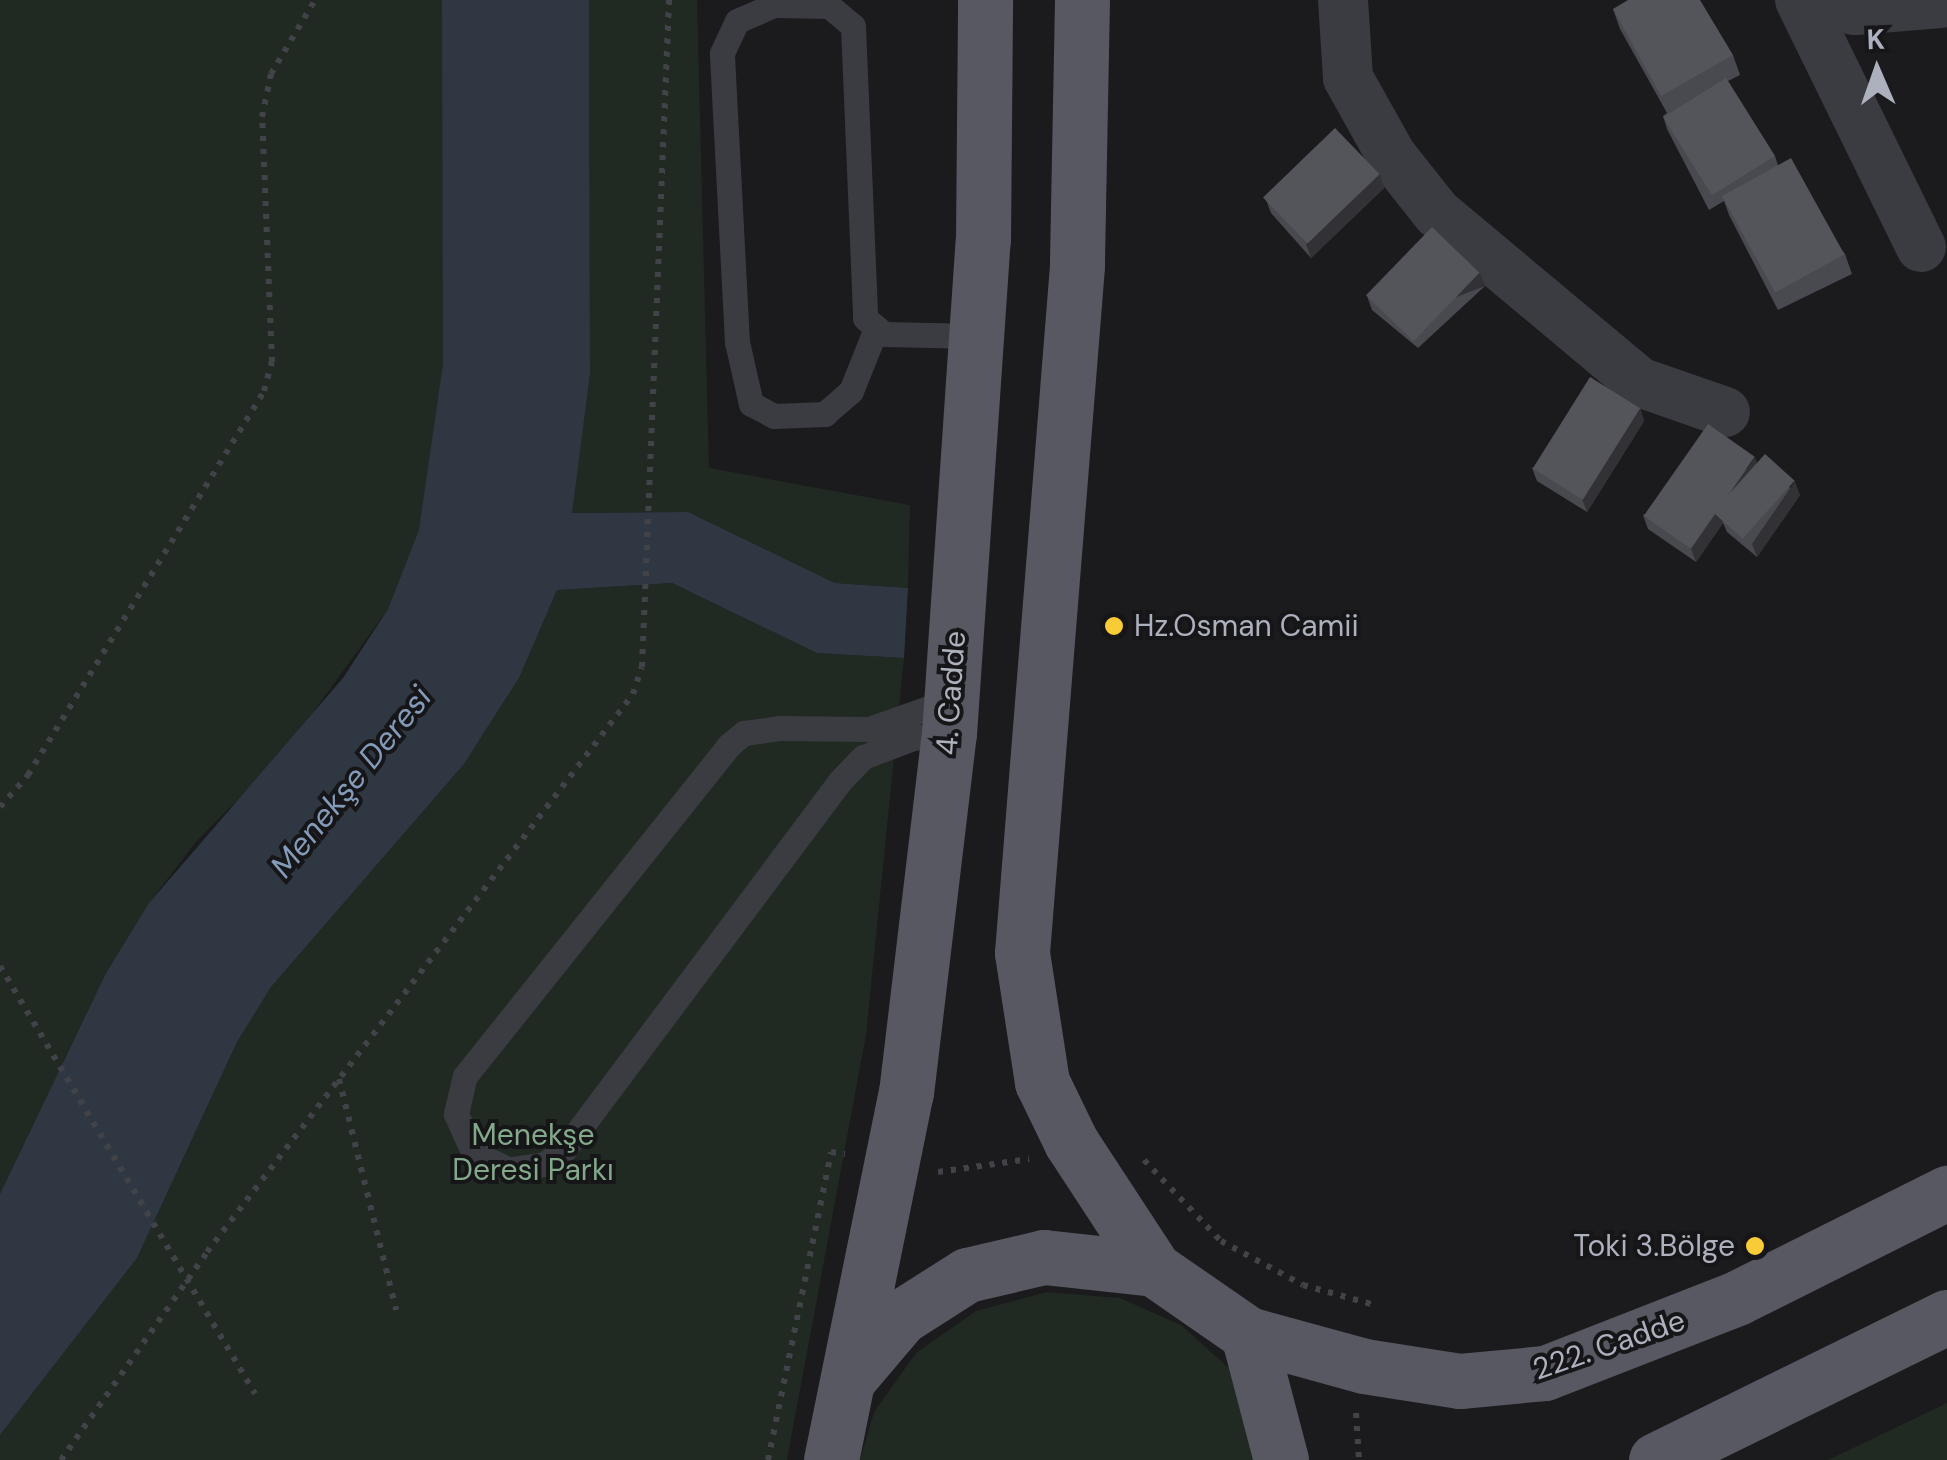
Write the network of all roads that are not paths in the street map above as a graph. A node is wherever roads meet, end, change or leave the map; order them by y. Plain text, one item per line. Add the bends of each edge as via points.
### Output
1 (986, 0) edge
2 (1082, 0) edge
3 (1343, 0) edge
4 (1800, 0) edge
5 (1812, 0) edge
6 (1940, 0) edge
7 (1921, 247) dead end
8 (875, 331) junction
9 (976, 336) junction
10 (1724, 412) dead end
11 (950, 717) junction
12 (1947, 1194) edge
13 (1154, 1270) junction
14 (1947, 1316) edge
15 (1248, 1334) junction
16 (849, 1378) junction
17 (830, 1460) edge
18 (1280, 1460) edge
19 (1656, 1460) edge

1 - 9 main road, 4. Cadde
2 - 13 main road via 1077,266 1022,953 1042,1082 1071,1142
3 - 10 street via 1348,78 1391,155 1438,213 1639,382
4 - 7 street
5 - 6 street via 1854,8
8 - 8 lane via 865,318 852,26 829,6 774,5 737,21 722,53 737,342 750,404 774,416 825,414 851,391
8 - 9 lane
9 - 11 main road, 4. Cadde
11 - 11 lane via 869,729 780,728 744,733 729,745 466,1076 456,1114 473,1152 508,1170 545,1164 564,1150 840,781 863,757
11 - 16 main road, 4. Cadde via 906,1093
12 - 15 main road, 222. Cadde via 1737,1298 1545,1373 1460,1381 1364,1366
13 - 15 main road, 222. Cadde
13 - 16 main road via 1044,1256 967,1275 901,1317
14 - 19 main road
15 - 18 main road
16 - 17 main road, 4. Cadde

